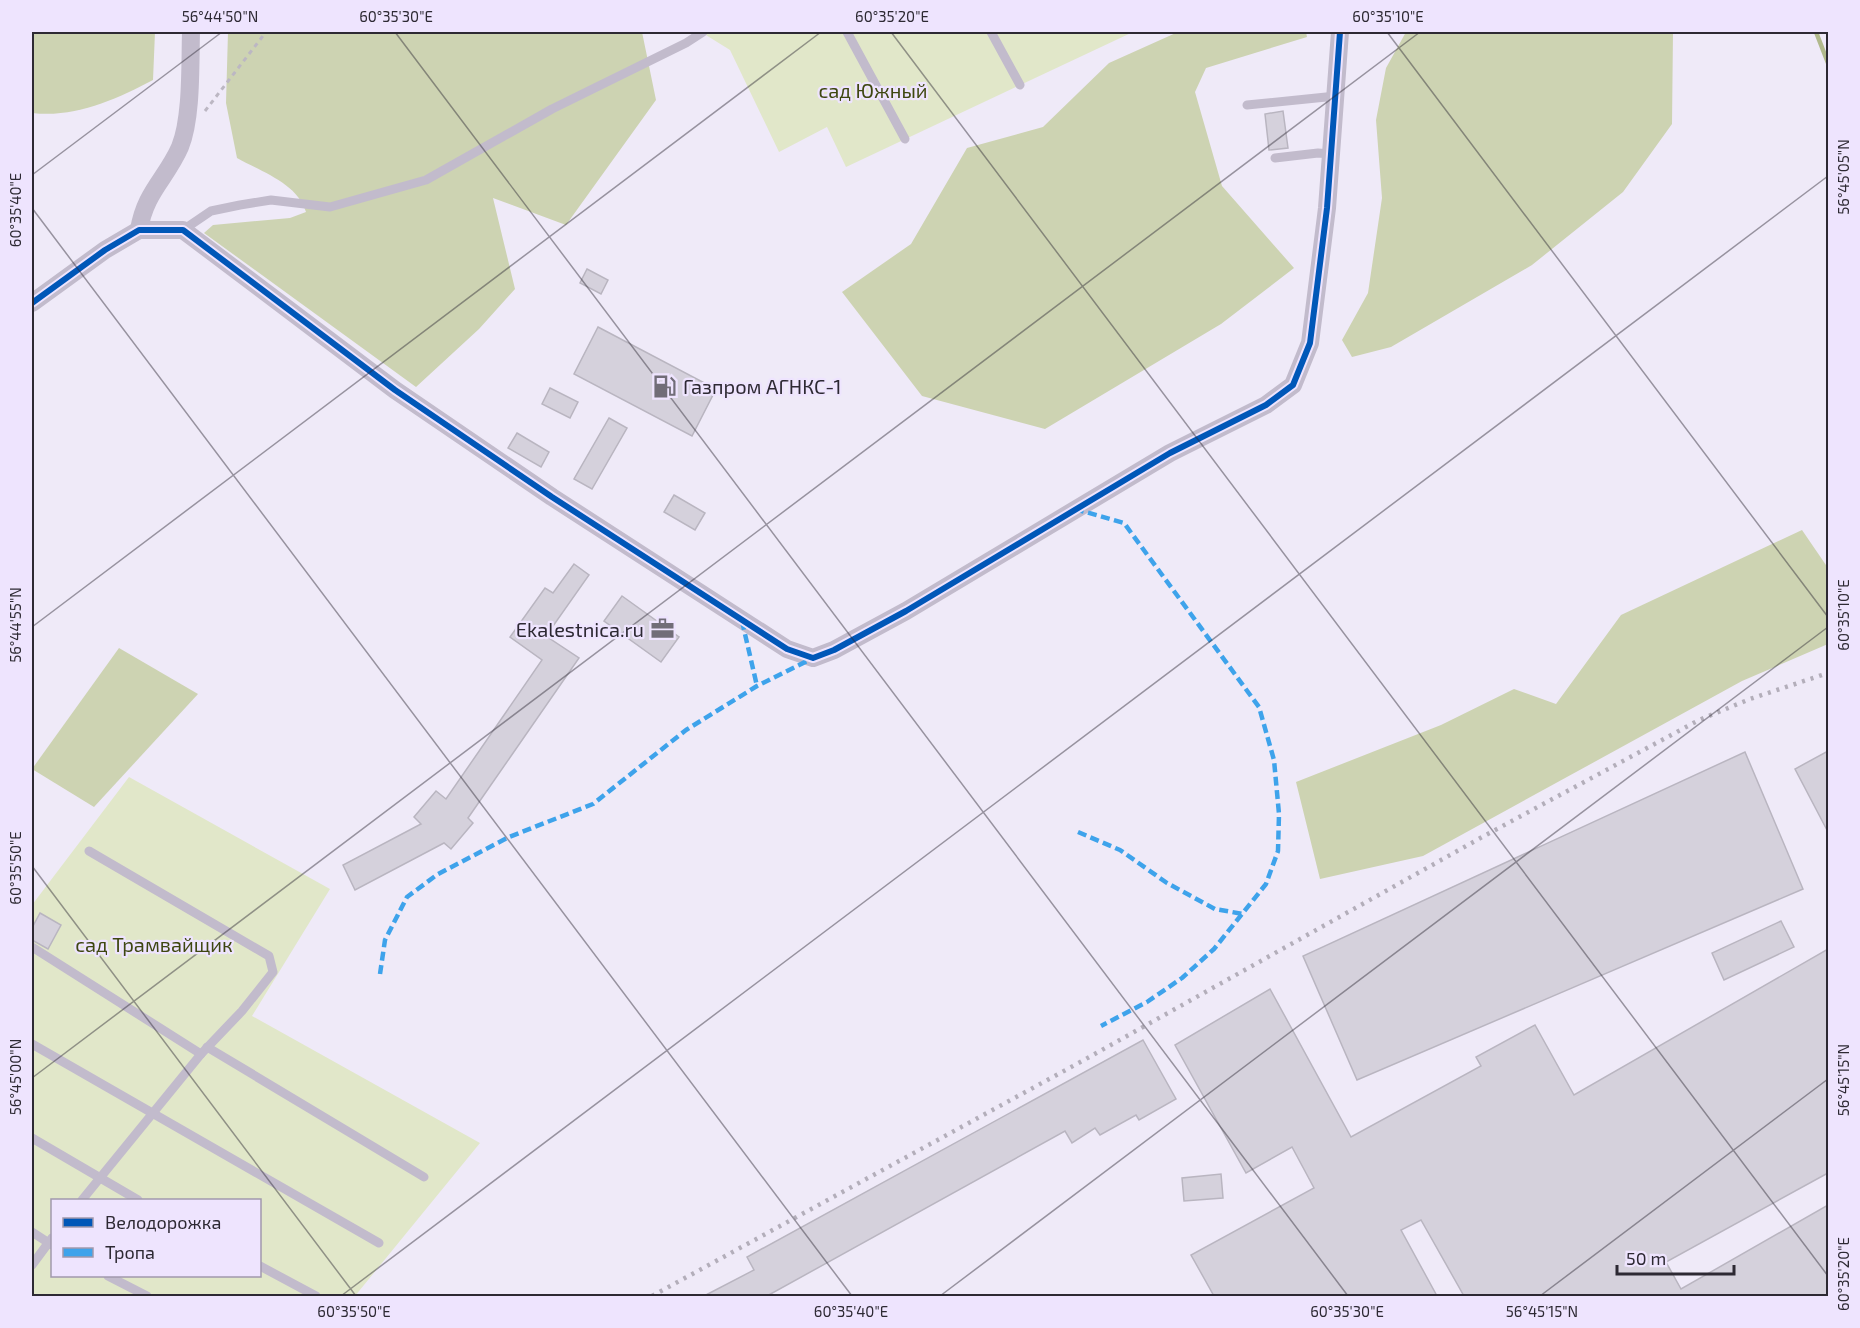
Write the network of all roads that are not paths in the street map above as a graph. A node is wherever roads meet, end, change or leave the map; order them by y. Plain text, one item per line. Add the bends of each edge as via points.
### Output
1 (191, 32) edge
2 (703, 32) edge
3 (847, 32) edge
4 (991, 32) edge
5 (1340, 32) edge
6 (1020, 85) dead end
7 (1335, 96) junction
8 (1247, 105) dead end
9 (905, 140) dead end
10 (1331, 154) junction
11 (1275, 158) dead end
12 (139, 230) junction
13 (183, 230) junction
14 (32, 303) edge
15 (89, 851) dead end
16 (32, 947) edge
17 (32, 1044) edge
18 (204, 1051) junction
19 (152, 1114) junction
20 (32, 1138) edge
21 (424, 1177) dead end
22 (99, 1179) junction
23 (83, 1199) edge
24 (136, 1199) edge
25 (32, 1232) edge
26 (51, 1242) edge
27 (378, 1243) dead end
28 (32, 1264) edge
29 (261, 1267) edge
30 (112, 1277) edge
31 (147, 1296) edge
32 (316, 1296) edge

1 - 12 street via 188,104 180,146 142,208
2 - 13 lane via 552,109 426,180 330,207 271,200 240,204 211,211
3 - 9 lane
4 - 6 lane
5 - 7 street
7 - 8 lane
7 - 10 street
10 - 11 lane
10 - 13 street via 1310,343 1293,385 1266,405 1170,453 906,611 813,658 788,649 552,497 395,390
12 - 13 street
12 - 14 street
15 - 18 lane via 269,956 273,972
16 - 18 lane
17 - 19 lane
18 - 19 lane
18 - 21 lane
19 - 22 lane
19 - 27 lane
20 - 22 lane
22 - 23 lane
22 - 24 lane
25 - 26 lane
26 - 28 lane
29 - 32 lane
30 - 31 lane

